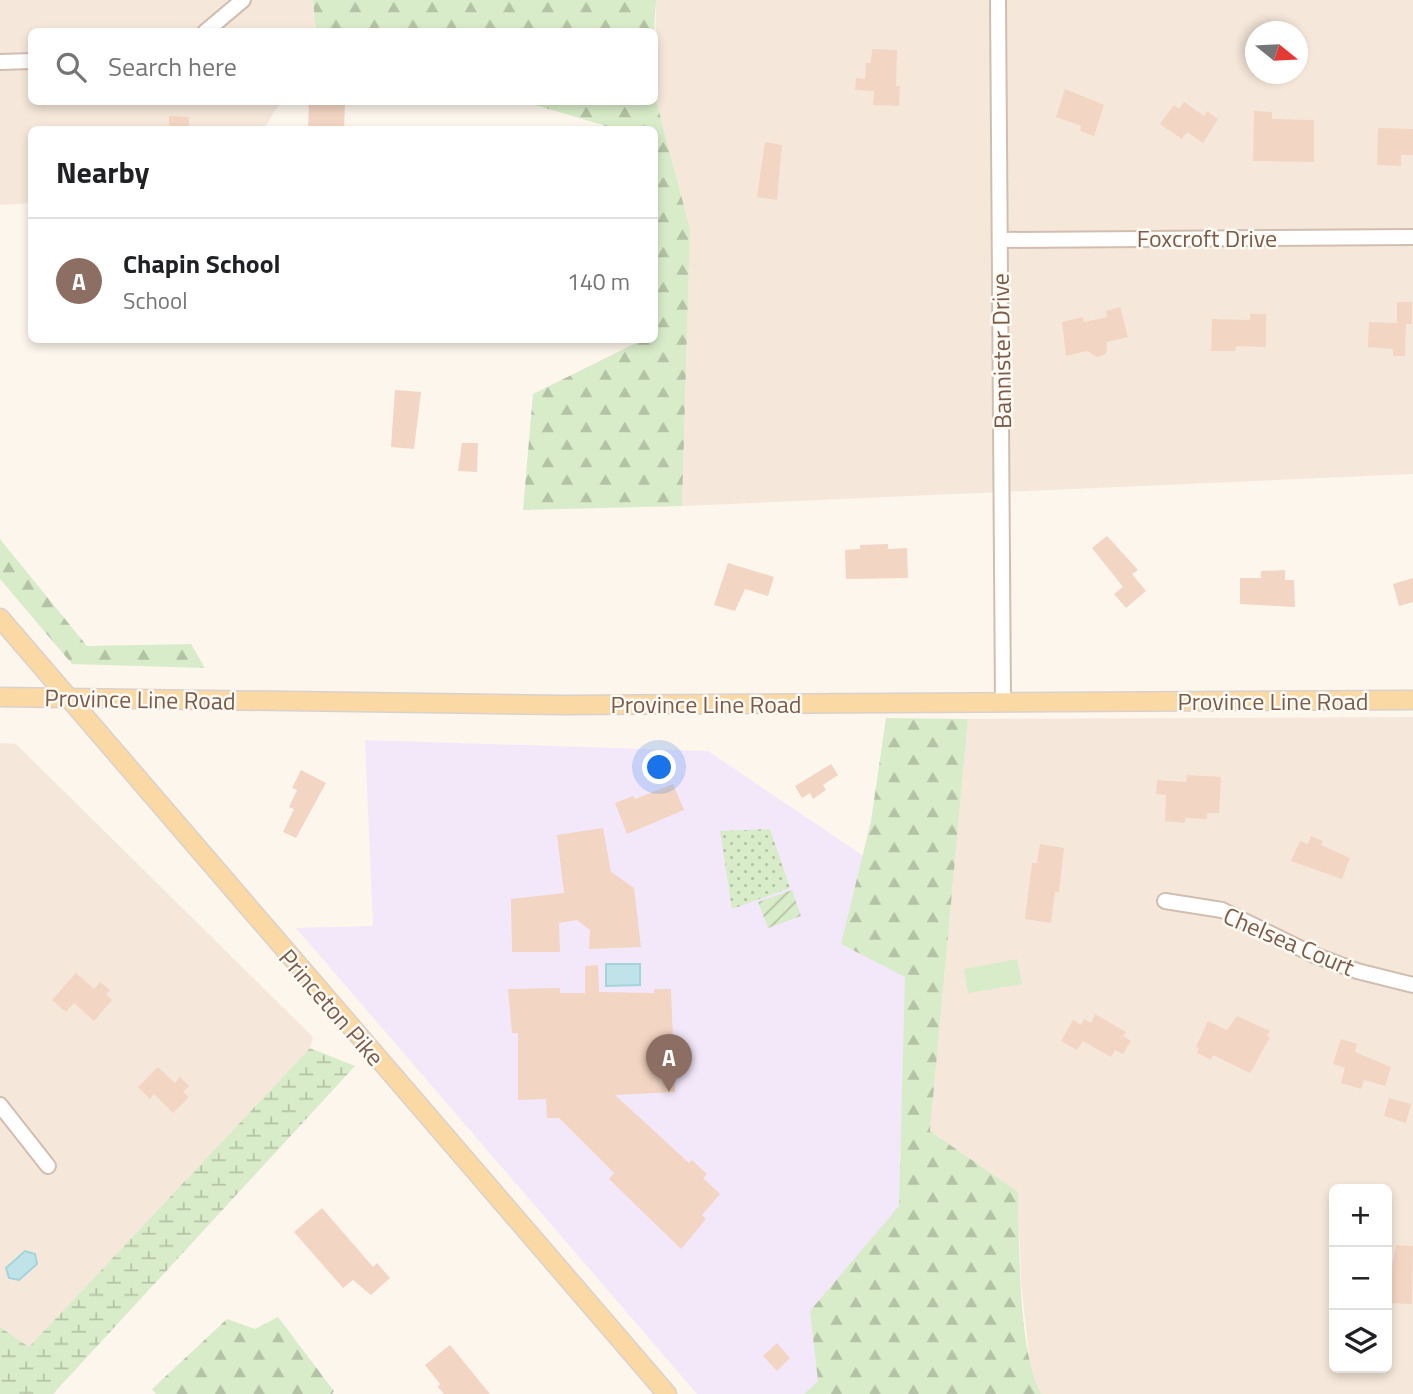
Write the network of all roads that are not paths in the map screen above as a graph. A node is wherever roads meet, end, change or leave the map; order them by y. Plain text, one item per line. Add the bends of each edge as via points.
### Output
1 (243, 0) edge
2 (998, 0) edge
3 (210, 28) edge
4 (28, 61) edge
5 (0, 62) edge
6 (1413, 237) edge
7 (1000, 240) junction
8 (0, 618) edge
9 (0, 697) edge
10 (68, 698) junction
11 (1413, 700) edge
12 (1003, 702) junction
13 (1165, 901) dead end
14 (1413, 985) edge
15 (0, 1105) edge
16 (48, 1166) dead end
17 (667, 1394) edge

1 - 3 street
2 - 7 street, Bannister Drive
4 - 5 street
6 - 7 street, Foxcroft Drive
7 - 12 street, Bannister Drive
8 - 10 main road, Princeton Pike
9 - 10 main road, Province Line Road
10 - 12 main road, Province Line Road via 564,705
10 - 17 main road, Princeton Pike
11 - 12 main road, Province Line Road
13 - 14 street, Chelsea Court via 1222,910 1357,971
15 - 16 street

